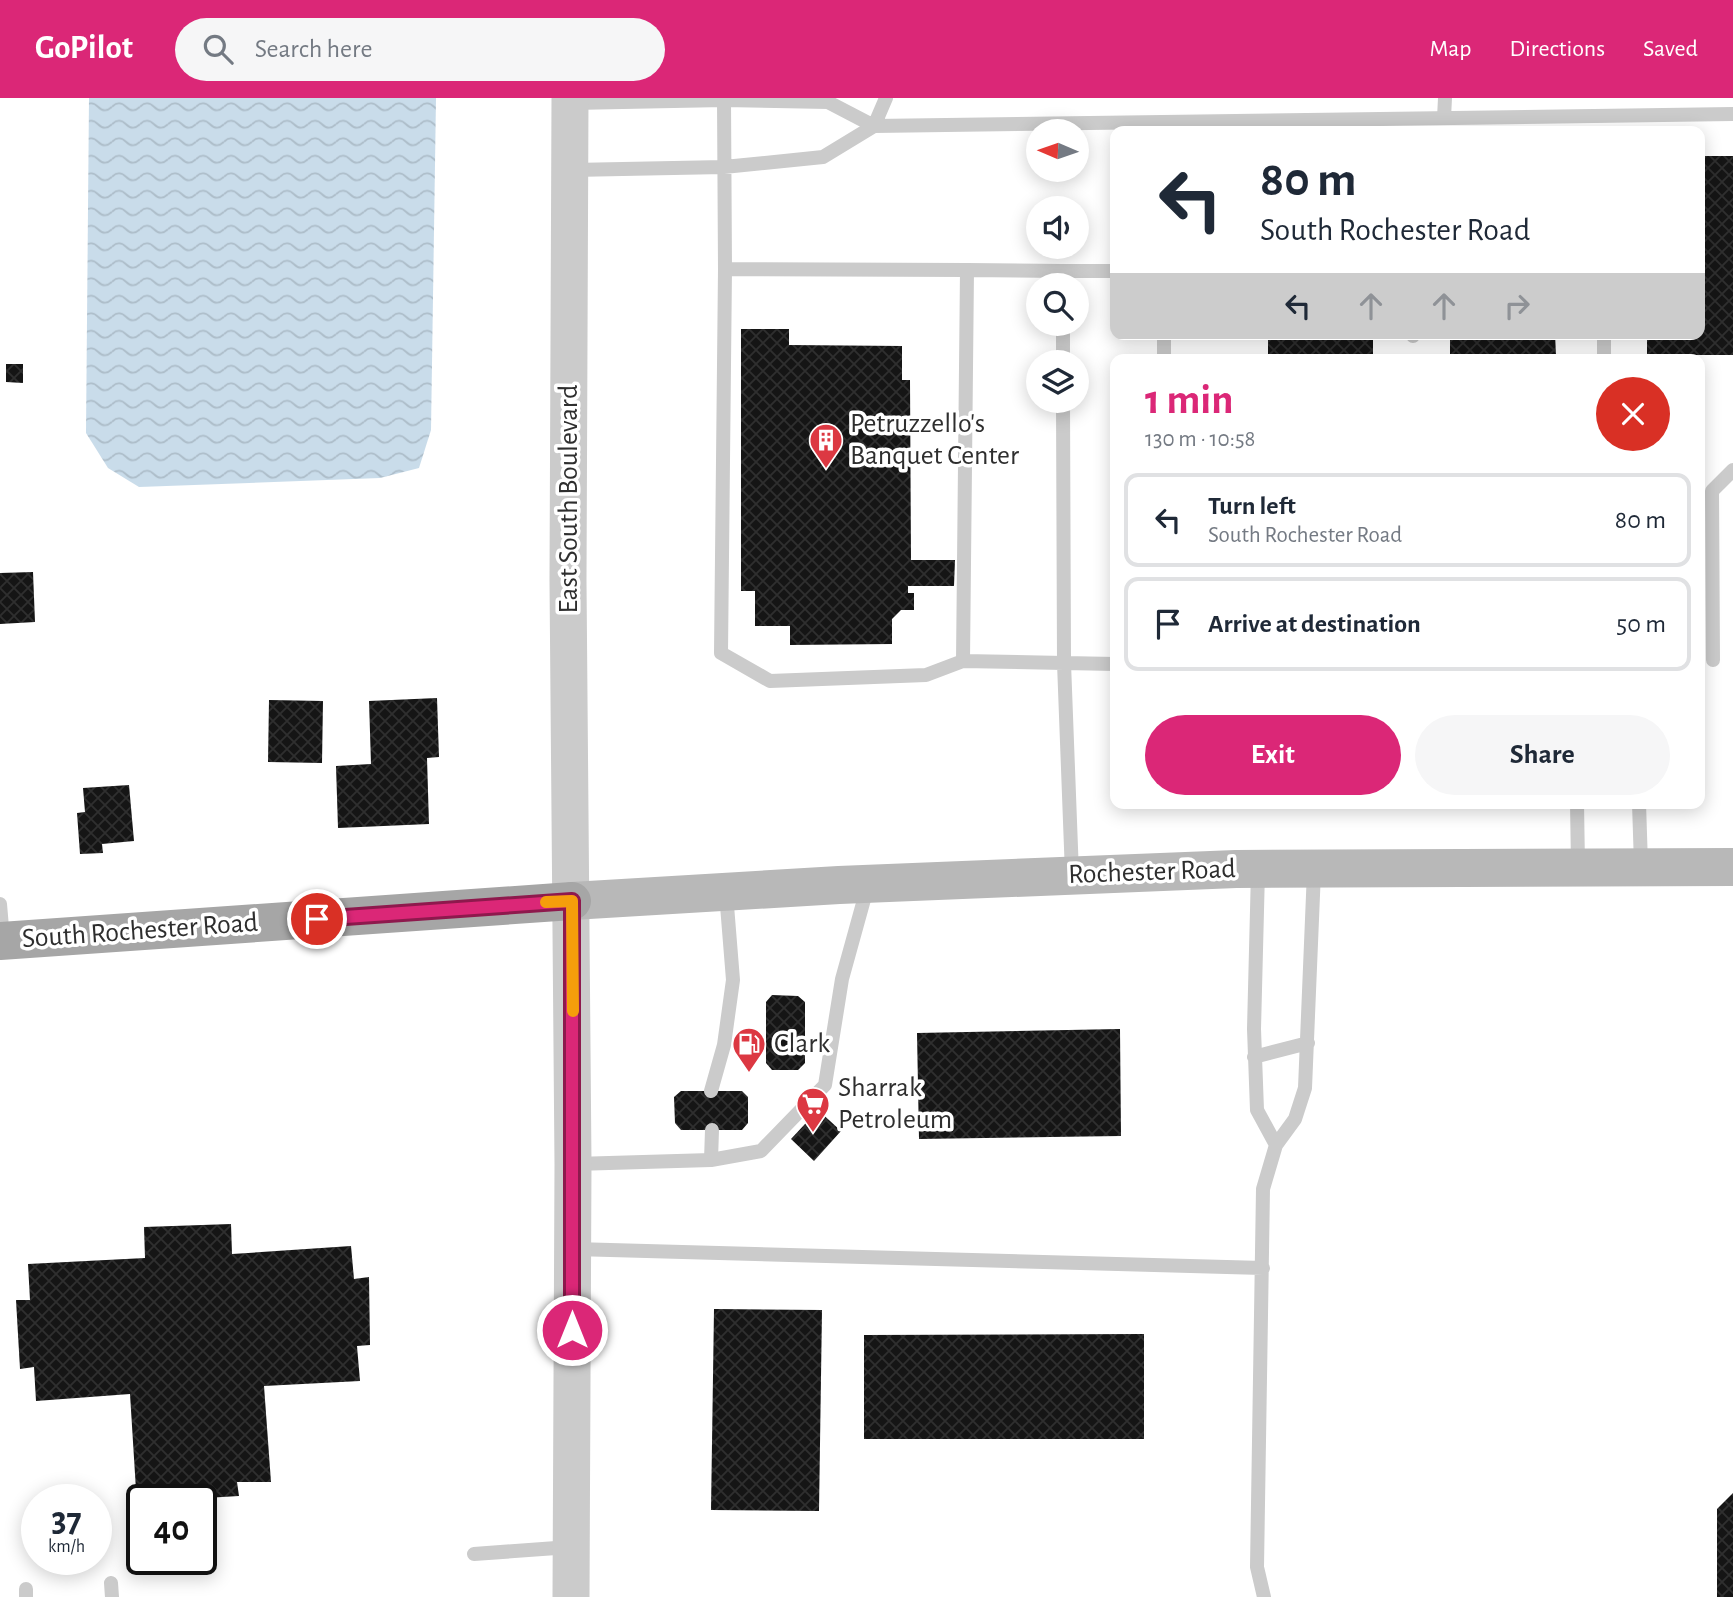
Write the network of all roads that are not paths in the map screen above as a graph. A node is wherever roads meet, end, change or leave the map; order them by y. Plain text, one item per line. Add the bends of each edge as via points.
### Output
1 (886, 98) edge
2 (1445, 98) edge
3 (570, 100) edge
4 (724, 100) edge
5 (1733, 114) edge
6 (1444, 118) junction
7 (1604, 124) edge
8 (1414, 125) edge
9 (874, 126) junction
10 (724, 167) junction
11 (570, 170) junction
12 (725, 269) junction
13 (967, 270) junction
14 (1110, 272) edge
15 (1089, 274) edge
16 (1026, 275) edge
17 (1063, 413) edge
18 (1733, 470) edge
19 (1713, 660) dead end
20 (962, 661) junction
21 (1065, 663) junction
22 (1110, 664) edge
23 (1577, 809) edge
24 (1639, 809) edge
25 (1578, 866) junction
26 (1641, 866) junction
27 (1733, 867) edge
28 (1314, 868) junction
29 (1258, 869) junction
30 (1072, 875) junction
31 (868, 884) junction
32 (726, 892) junction
33 (572, 901) junction
34 (1, 928) edge
35 (1308, 1042) junction
36 (1254, 1057) junction
37 (711, 1091) dead end
38 (712, 1130) dead end
39 (1276, 1145) junction
40 (711, 1160) junction
41 (573, 1164) junction
42 (573, 1249) junction
43 (1263, 1268) junction
44 (571, 1546) junction
45 (474, 1553) dead end
46 (571, 1597) edge
47 (1264, 1597) edge

1 - 9 lane
2 - 6 lane
3 - 4 lane
3 - 11 street, East South Boulevard
4 - 9 lane via 828,102
4 - 10 lane
5 - 7 lane
6 - 7 lane
6 - 8 lane
8 - 9 lane
9 - 10 lane via 823,157
10 - 11 lane
10 - 12 lane
11 - 33 street, East South Boulevard
12 - 13 lane
12 - 20 lane via 721,653 770,681 926,675
13 - 16 lane
13 - 20 lane
14 - 15 lane
17 - 21 lane
18 - 19 lane via 1712,491
20 - 21 lane
21 - 22 lane
21 - 30 lane
23 - 25 lane
24 - 26 lane
25 - 26 main road, Rochester Road
25 - 28 main road, Rochester Road
26 - 27 main road, Rochester Road
28 - 29 main road, Rochester Road
28 - 35 lane
29 - 30 main road, Rochester Road
29 - 36 lane
30 - 31 main road, Rochester Road
31 - 32 main road, Rochester Road
31 - 40 lane via 842,979 825,1085 761,1151
32 - 33 main road, Rochester Road
32 - 37 lane via 733,980 724,1045
33 - 34 main road, South Rochester Road
33 - 41 street, East South Boulevard
35 - 36 lane
35 - 39 lane via 1305,1088 1295,1119
36 - 39 lane via 1257,1110
38 - 40 lane
39 - 43 lane via 1263,1189
40 - 41 lane
41 - 42 street, East South Boulevard
42 - 43 lane
42 - 44 street, East South Boulevard
43 - 47 lane via 1257,1567
44 - 45 lane
44 - 46 street, East South Boulevard

